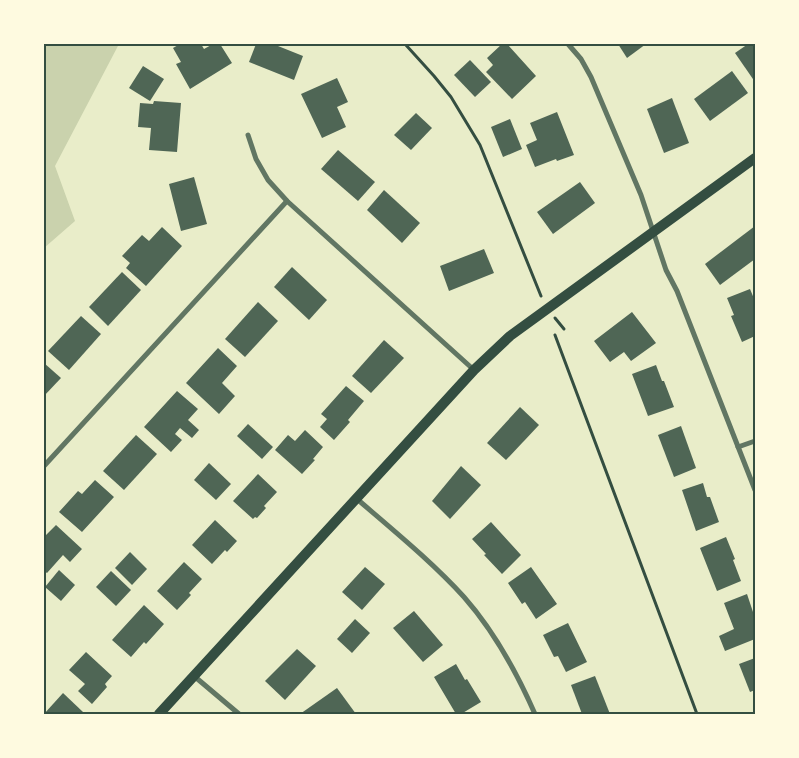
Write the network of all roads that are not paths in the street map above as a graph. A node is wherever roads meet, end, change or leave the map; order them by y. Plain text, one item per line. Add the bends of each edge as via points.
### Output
1 (568, 44) edge
2 (248, 135) dead end
3 (755, 158) edge
4 (287, 201) junction
5 (654, 231) junction
6 (474, 370) junction
7 (755, 441) edge
8 (738, 447) junction
9 (44, 466) edge
10 (755, 490) edge
11 (357, 499) junction
12 (194, 676) junction
13 (159, 714) edge
14 (239, 714) edge
15 (535, 714) edge

1 - 5 street via 591,77
2 - 4 street via 268,180
3 - 5 main road
4 - 6 street
4 - 9 street
5 - 6 main road via 510,336
5 - 8 street via 666,270
6 - 11 main road
7 - 8 street
8 - 10 street
11 - 12 main road
11 - 15 street via 429,562 465,599 495,639 521,682
12 - 13 main road
12 - 14 street

